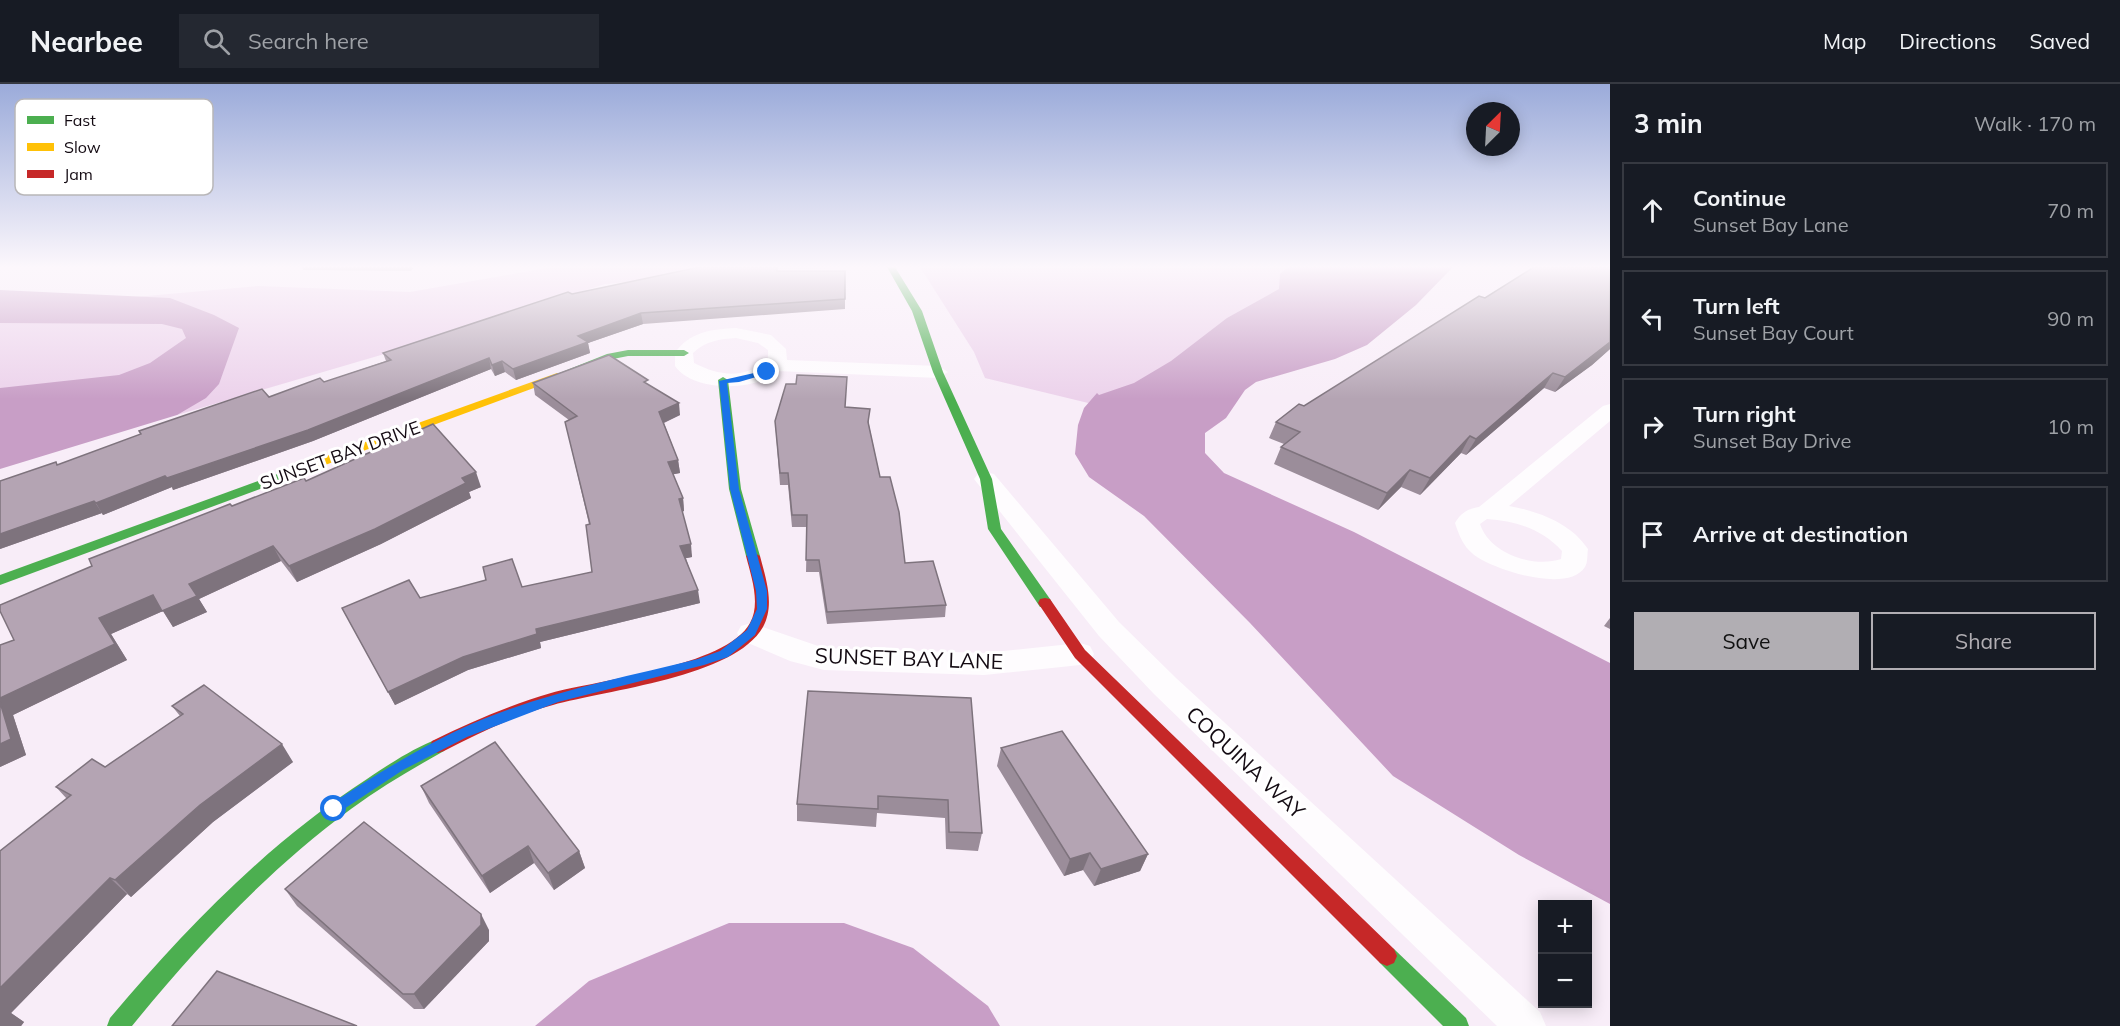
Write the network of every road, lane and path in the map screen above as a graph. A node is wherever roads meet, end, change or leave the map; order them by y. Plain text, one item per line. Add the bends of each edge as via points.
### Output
1 (917, 311) edge
2 (684, 353) junction
3 (778, 358) junction
4 (935, 364) junction
5 (723, 381) junction
6 (1610, 410) edge
7 (986, 479) junction
8 (1487, 512) dead end
9 (0, 580) edge
10 (751, 633) junction
11 (1080, 654) junction
12 (118, 1026) edge
13 (1458, 1026) edge
14 (1526, 1026) edge

1 - 4 street, COQUINA WAY
2 - 3 street via 705,337 736,333 763,338
2 - 5 street via 685,366 693,373
2 - 9 street, SUNSET BAY DRIVE via 611,356
3 - 4 street
3 - 5 street via 754,377
4 - 7 street, COQUINA WAY
5 - 10 street via 735,489 762,591 762,609
6 - 8 street
7 - 11 street, COQUINA WAY via 995,529
7 - 14 street, COQUINA WAY via 1109,629 1165,686
10 - 11 street, SUNSET BAY LANE via 824,659 984,664
10 - 12 street via 724,654 525,708 462,733 398,767 334,809 268,861 154,979
11 - 13 street, COQUINA WAY

